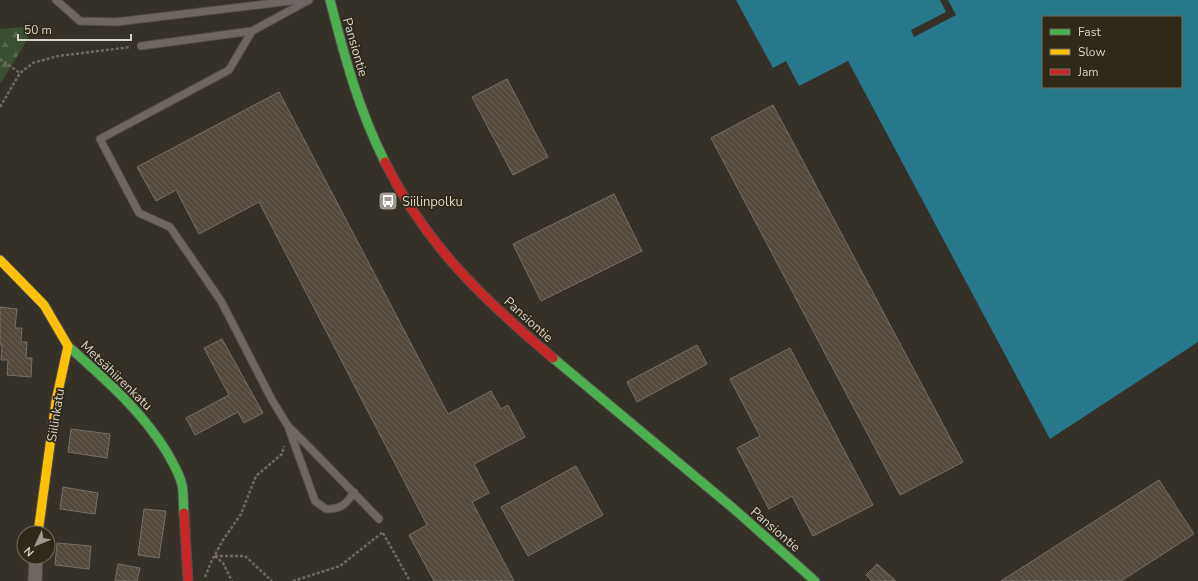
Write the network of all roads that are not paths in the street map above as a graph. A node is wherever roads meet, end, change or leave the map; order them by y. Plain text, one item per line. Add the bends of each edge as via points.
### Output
1 (56, 0) edge
2 (299, 0) edge
3 (309, 0) edge
4 (330, 0) edge
5 (252, 31) junction
6 (141, 46) road end
7 (0, 260) edge
8 (68, 346) junction
9 (288, 426) junction
10 (354, 492) junction
11 (379, 519) road end
12 (39, 525) edge
13 (36, 565) edge
14 (35, 581) edge
15 (188, 581) edge
16 (815, 581) edge

1 - 2 lane via 80,21 116,22
3 - 5 lane
4 - 16 street, Pansiontie via 352,78 389,172 422,225 458,269 527,336 760,531
5 - 6 lane
5 - 9 lane via 229,70 100,138 139,213 170,227 221,301
7 - 8 street via 44,305
8 - 12 street, Siilinkatu via 56,401
8 - 15 street, Metsähiirenkatu via 141,416 177,470 182,485
9 - 10 lane
9 - 10 lane via 315,501 326,510 338,509
10 - 11 lane
13 - 14 street

